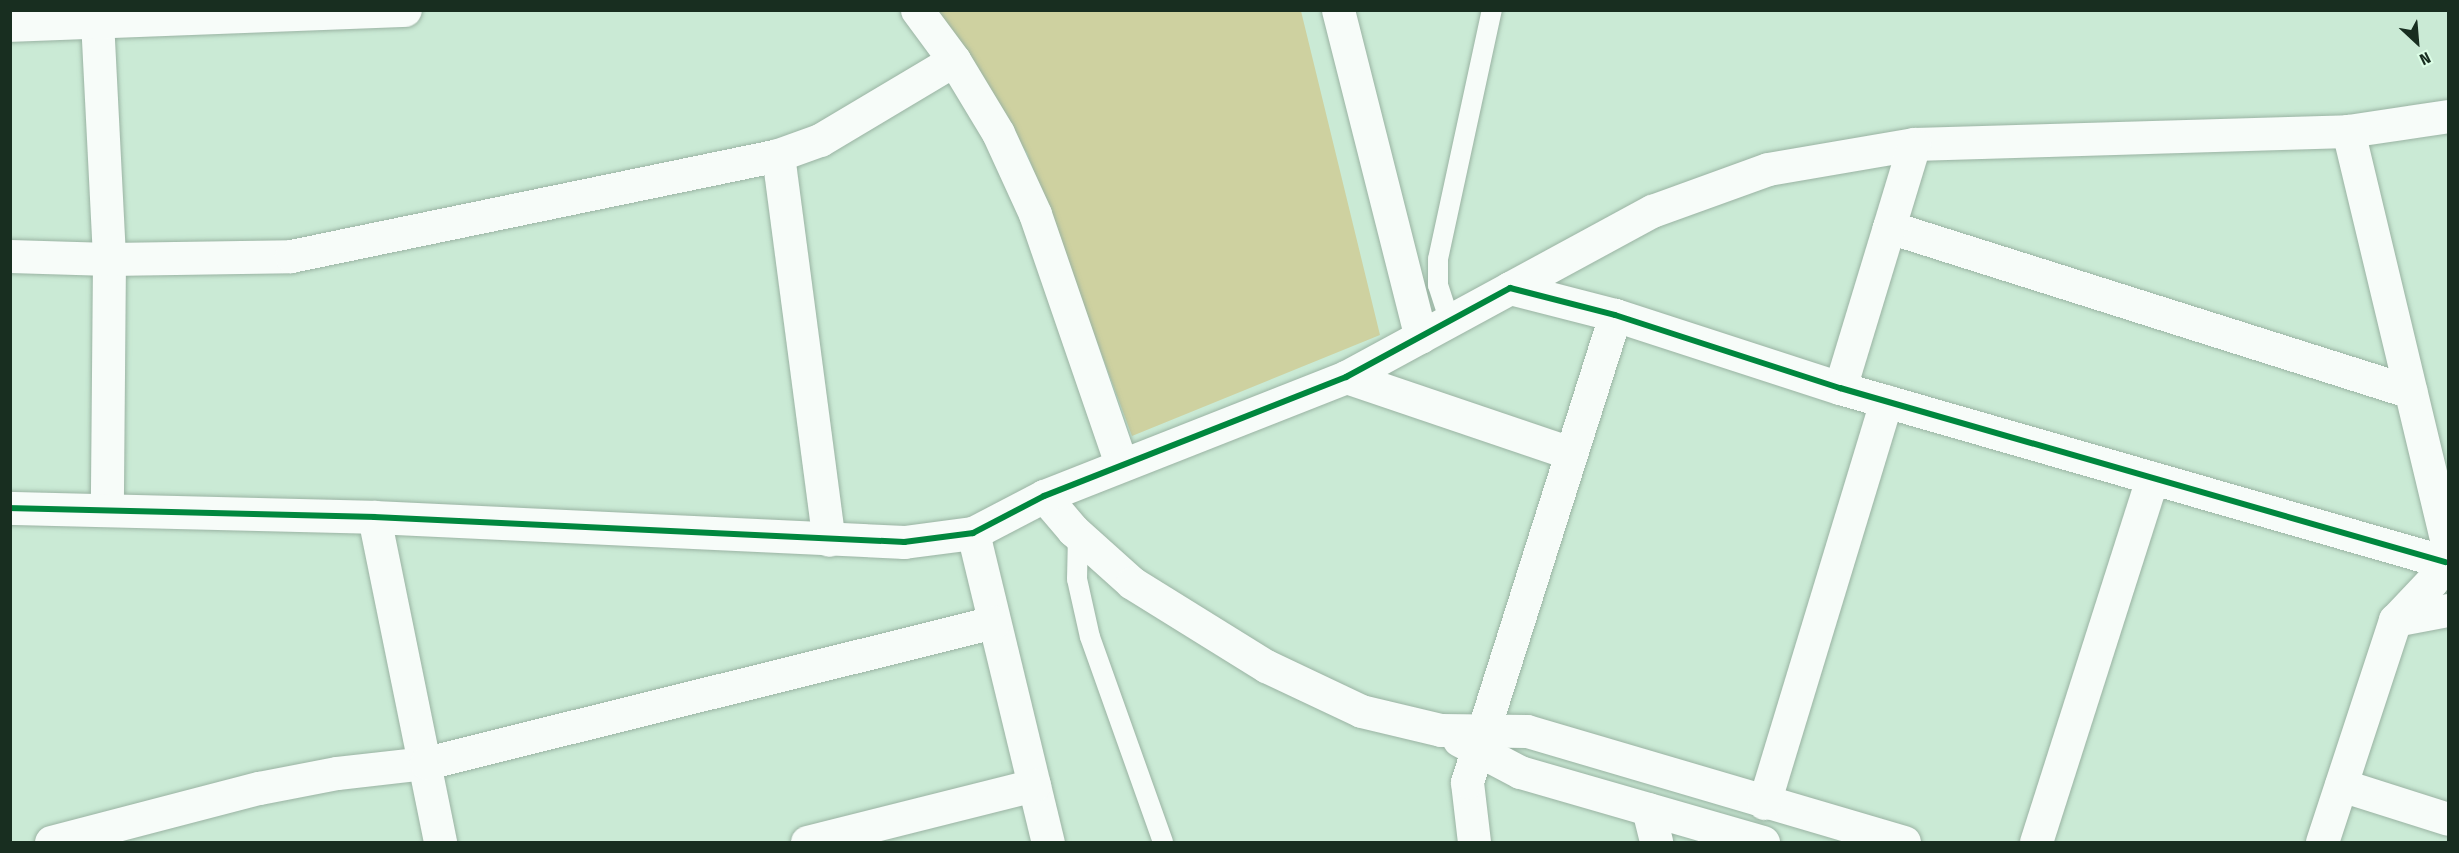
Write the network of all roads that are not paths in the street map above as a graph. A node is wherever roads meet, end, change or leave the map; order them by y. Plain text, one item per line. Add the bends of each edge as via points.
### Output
1 (405, 10) edge
2 (917, 10) edge
3 (1338, 10) edge
4 (1492, 10) edge
5 (97, 20) junction
6 (10, 25) edge
7 (954, 60) junction
8 (2448, 117) edge
9 (2348, 130) junction
10 (1914, 144) junction
11 (778, 155) junction
12 (1889, 227) junction
13 (10, 256) edge
14 (109, 259) junction
15 (1510, 288) junction
16 (1615, 315) junction
17 (1450, 322) junction
18 (1421, 337) junction
19 (1346, 377) junction
20 (1840, 388) junction
21 (2411, 392) junction
22 (1886, 401) junction
23 (1570, 453) junction
24 (1121, 464) junction
25 (2152, 478) junction
26 (1044, 496) junction
27 (10, 508) edge
28 (107, 510) junction
29 (374, 518) junction
30 (973, 533) junction
31 (1078, 535) junction
32 (829, 540) junction
33 (2445, 562) junction
34 (2448, 610) edge
35 (2395, 620) junction
36 (994, 622) junction
37 (1481, 740) junction
38 (426, 763) junction
39 (1034, 785) junction
40 (2341, 785) junction
41 (1764, 802) junction
42 (1648, 809) junction
43 (2448, 819) edge
44 (51, 843) edge
45 (440, 843) edge
46 (807, 843) edge
47 (1048, 843) edge
48 (1162, 843) edge
49 (1474, 843) edge
50 (1656, 843) edge
51 (1763, 843) edge
52 (1904, 843) edge
53 (2036, 843) edge
54 (2322, 843) edge

1 - 5 street
2 - 7 street
3 - 18 street
4 - 17 lane via 1438,259 1438,285
5 - 6 street
5 - 14 street
7 - 11 street via 820,140
7 - 24 street via 999,133 1035,214
8 - 9 street
9 - 10 street
9 - 21 street
10 - 12 street
10 - 15 street via 1768,169 1702,189 1612,229
11 - 14 street via 291,255
11 - 32 street
12 - 20 street
12 - 21 street
13 - 14 street
14 - 28 street
15 - 16 street
15 - 17 street
16 - 20 street
16 - 23 street
17 - 18 street
18 - 19 street
19 - 23 street
19 - 24 street
20 - 22 street
21 - 33 street via 2447,543
22 - 25 street
22 - 41 street
23 - 37 street
24 - 26 street
25 - 33 street
25 - 53 street
26 - 30 street
26 - 31 street
27 - 28 street
28 - 29 street
29 - 32 street
29 - 38 street
30 - 32 street via 904,542
30 - 36 street
31 - 37 street via 1132,583 1266,666 1361,711
31 - 48 lane via 1077,579 1090,638
33 - 35 street
34 - 35 street
35 - 40 street
36 - 38 street
36 - 39 street
37 - 41 street via 1527,731
37 - 42 street via 1520,772
37 - 49 street via 1466,797
38 - 44 street via 337,773 259,788
38 - 45 street
39 - 46 street
39 - 47 street
40 - 43 street
40 - 54 street
41 - 52 street
42 - 50 street
42 - 51 street

